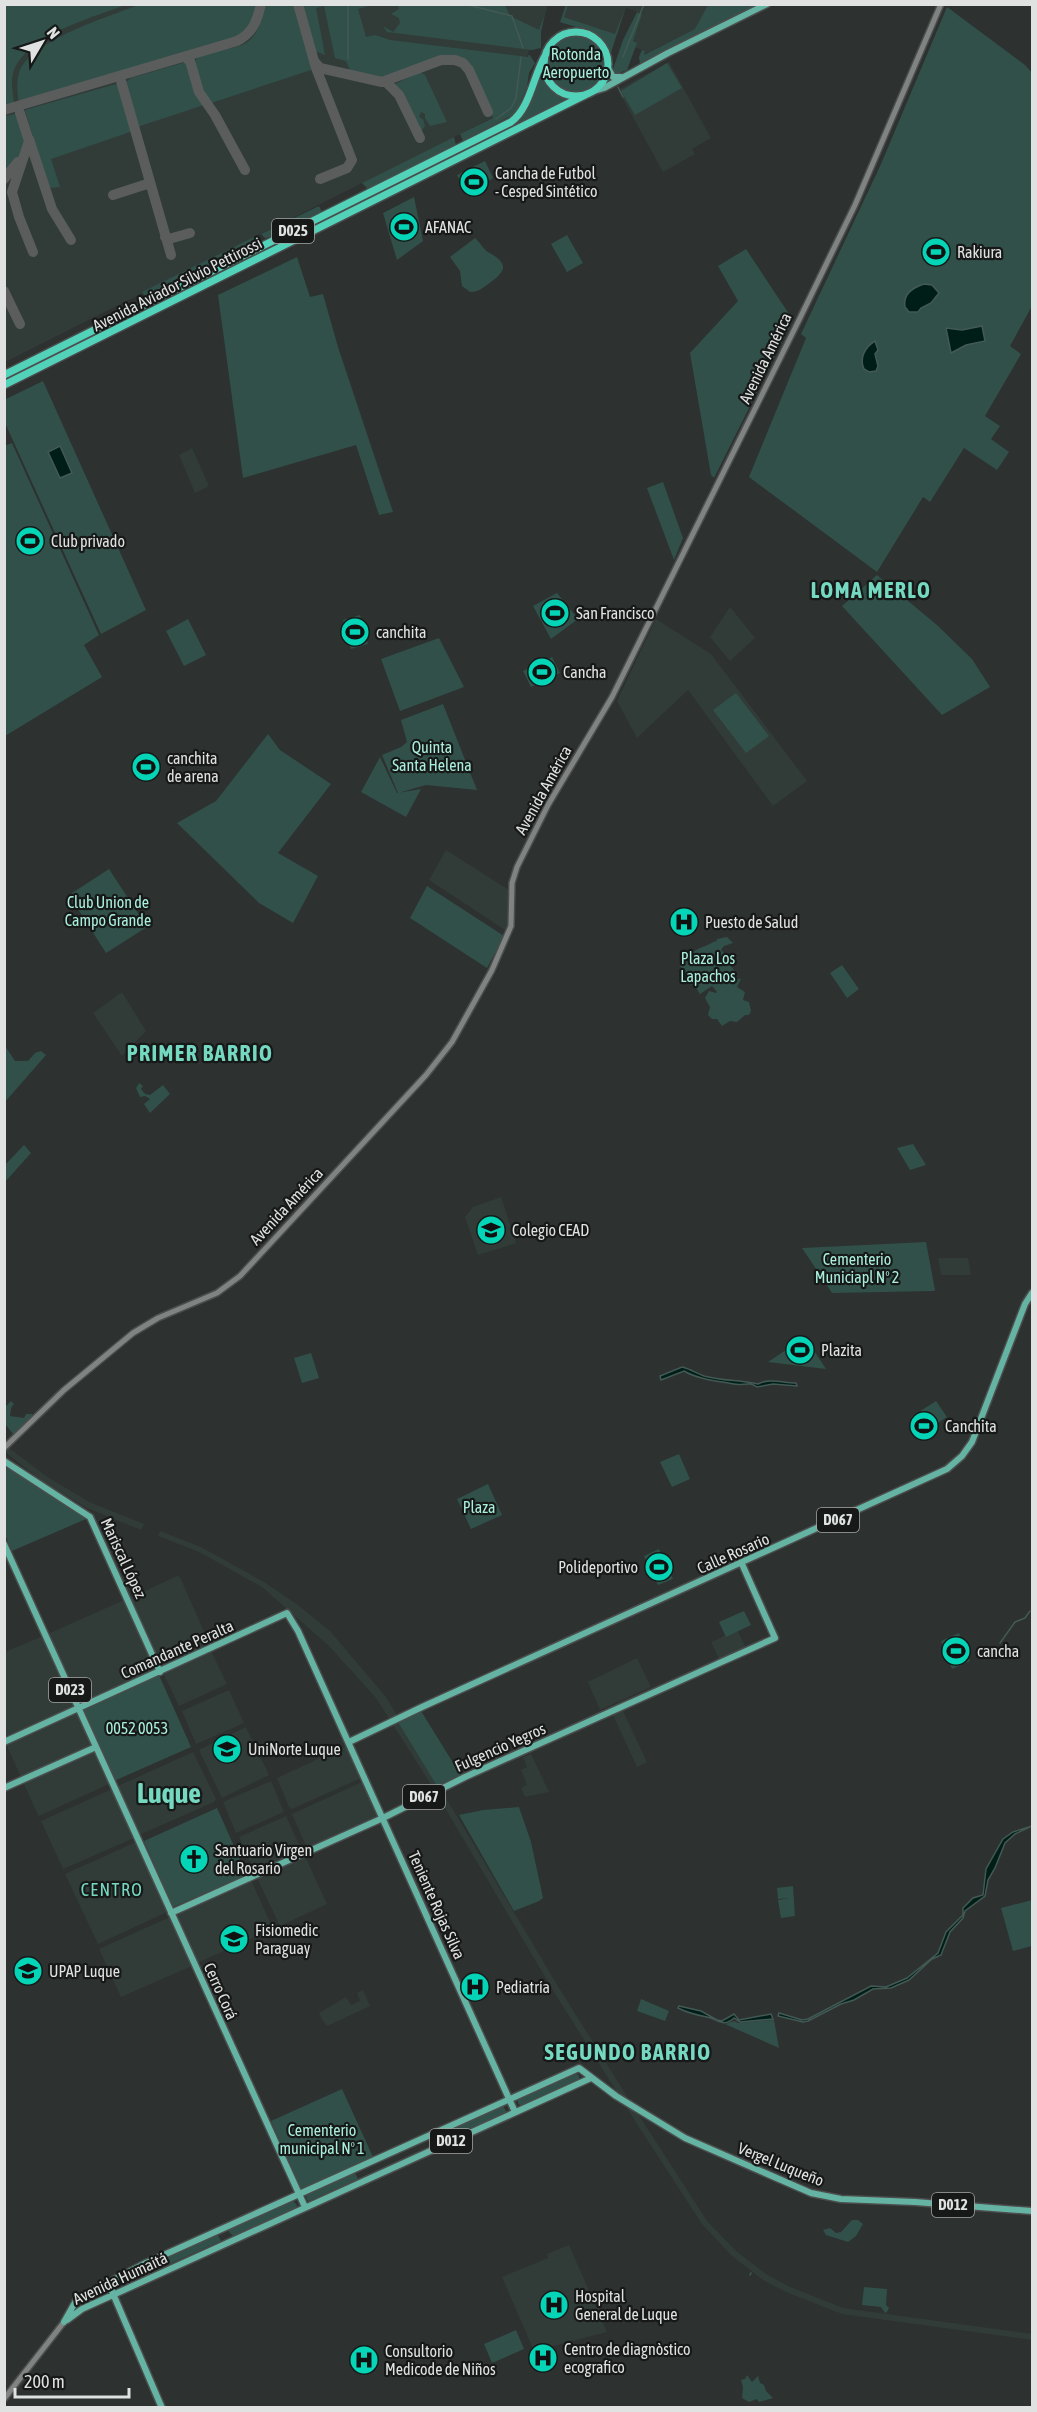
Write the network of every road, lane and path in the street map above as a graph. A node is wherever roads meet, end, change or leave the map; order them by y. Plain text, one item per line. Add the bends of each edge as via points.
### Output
1 (767, 4) edge
2 (941, 4) edge
3 (546, 54) junction
4 (608, 68) junction
5 (625, 76) junction
6 (589, 93) junction
7 (153, 301) junction
8 (158, 309) junction
9 (4, 375) edge
10 (4, 385) edge
11 (1032, 1293) edge
12 (4, 1449) edge
13 (4, 1461) edge
14 (4, 1544) edge
15 (742, 1564) junction
16 (287, 1613) joint
17 (160, 1672) junction
18 (78, 1708) junction
19 (4, 1742) edge
20 (349, 1742) junction
21 (96, 1747) junction
22 (4, 1788) edge
23 (383, 1818) junction
24 (171, 1913) junction
25 (591, 2078) junction
26 (510, 2099) junction
27 (515, 2112) junction
28 (299, 2195) junction
29 (305, 2207) junction
30 (1032, 2211) edge
31 (108, 2282) junction
32 (114, 2295) junction
33 (64, 2322) junction
34 (4, 2399) edge
35 (162, 2408) edge

1 - 5 main road, Avenida Aviador Silvio Pettirossi / D025
2 - 12 main road, Avenida América via 855,206 612,697 548,805 517,867 508,935 452,1042 240,1276 217,1293 133,1333 64,1390
3 - 4 highway, D025 via 562,35 584,33 602,45
3 - 6 highway via 545,70 552,85 566,94
3 - 7 highway, Avenida Aviador Silvio Pettirossi / D025 via 524,109 512,122
4 - 5 main road via 613,77
4 - 6 highway, D025 via 602,82
5 - 6 main road, Avenida Aviador Silvio Pettirossi / D025
6 - 8 highway, Avenida Aviador Silvio Pettirossi / D025
7 - 8 highway
7 - 9 highway, Avenida Aviador Silvio Pettirossi / D025
8 - 10 highway, Avenida Aviador Silvio Pettirossi / D025
11 - 15 main road, Calle Rosario / D067 via 972,1442 962,1456 947,1469
13 - 17 main road, Mariscal López via 90,1517
14 - 18 main road, D023
15 - 20 main road, Calle Rosario / D067
15 - 23 main road, Fulgencio Yegros / D067 via 775,1638 465,1777
16 - 17 main road, Comandante Peralta
16 - 20 main road, Teniente Rojas Silva
17 - 18 main road, Comandante Peralta
18 - 19 main road, Comandante Peralta
18 - 21 main road, D023
20 - 23 main road, Teniente Rojas Silva
21 - 22 main road
21 - 24 main road, Cerro Corá / D023
23 - 24 main road, Fulgencio Yegros / D067
23 - 26 main road, Teniente Rojas Silva
24 - 28 main road, Cerro Corá / D023
25 - 26 main road, Vergel Luqueño / D012 via 579,2068
25 - 27 main road, D012
25 - 30 main road, Vergel Luqueño / D012 via 685,2138 811,2193 841,2199
26 - 27 main road, Teniente Rojas Silva
26 - 28 main road, D012
27 - 29 main road, D012
28 - 29 main road, Cerro Corá / D023
28 - 31 main road, Avenida Humaitá / D012
29 - 32 main road, Avenida Humaitá / D012
31 - 32 main road
31 - 33 main road, Avenida Humaitá / D012 via 77,2299
32 - 33 main road, Avenida Humaitá / D012
32 - 35 main road
33 - 34 main road, D012

